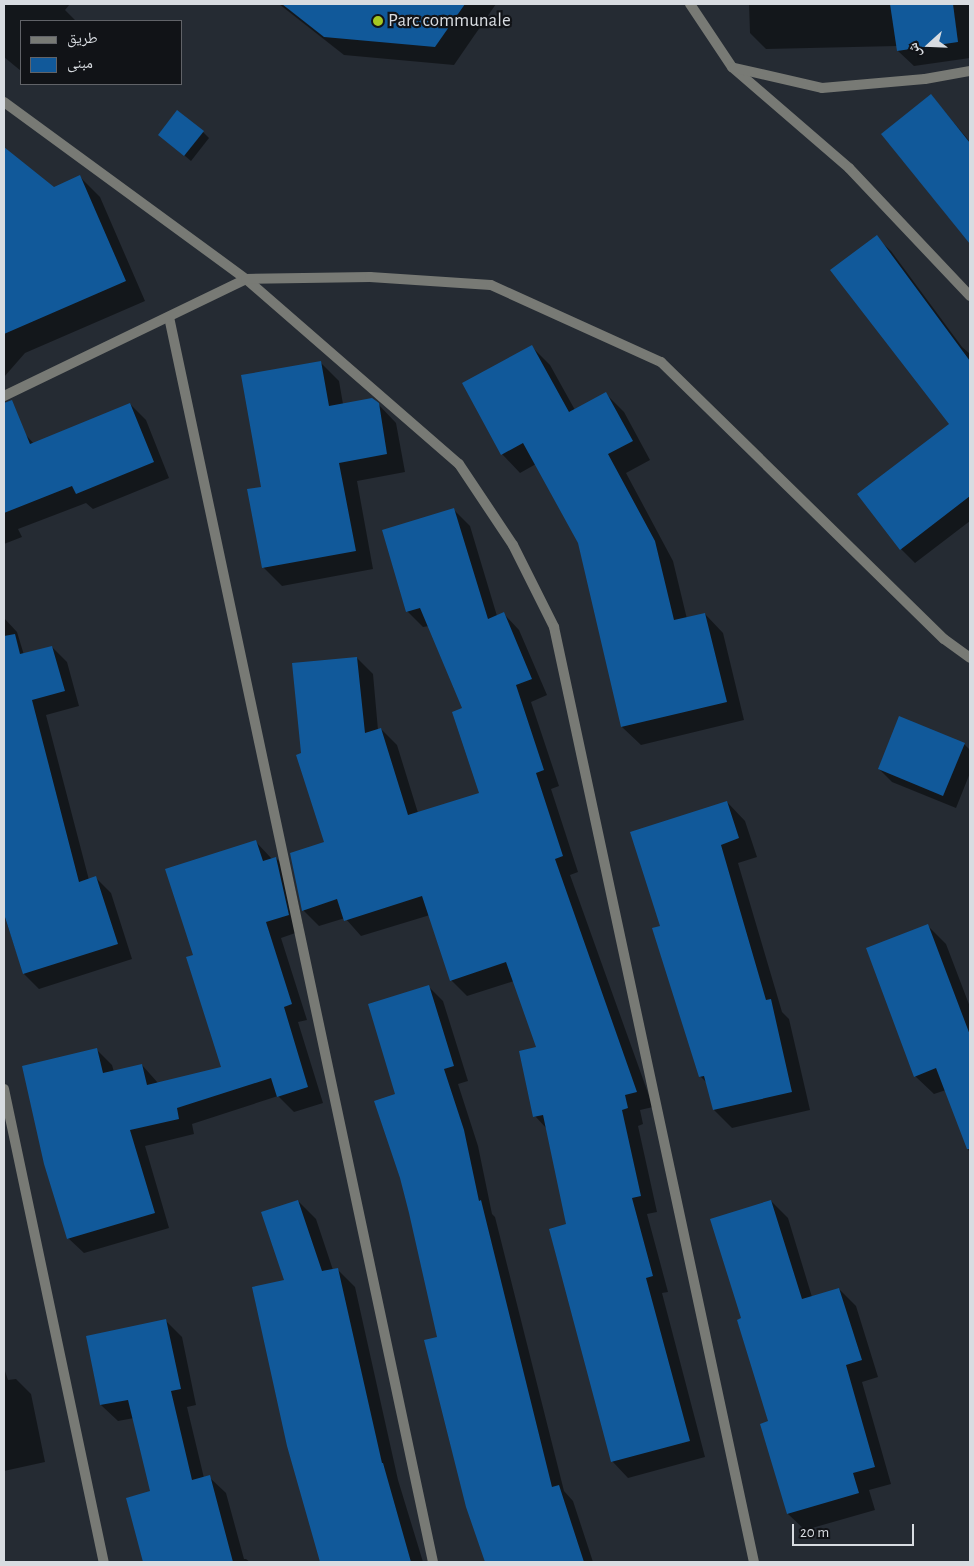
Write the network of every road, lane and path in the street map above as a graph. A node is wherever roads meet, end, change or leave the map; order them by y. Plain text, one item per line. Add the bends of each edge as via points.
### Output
1 (690, 4) edge
2 (732, 67) junction
3 (970, 71) edge
4 (4, 102) edge
5 (246, 279) junction
6 (970, 296) edge
7 (170, 316) junction
8 (4, 396) edge
9 (970, 658) edge
10 (4, 1089) edge
11 (104, 1562) edge
12 (434, 1562) edge
13 (754, 1562) edge

1 - 2 street
2 - 3 street via 822,88
2 - 6 street via 849,168
4 - 5 street
5 - 7 street
5 - 9 street via 370,278 491,285 661,362 944,639
5 - 13 street via 459,464 513,545 554,627
7 - 8 street
7 - 12 street
10 - 11 street

